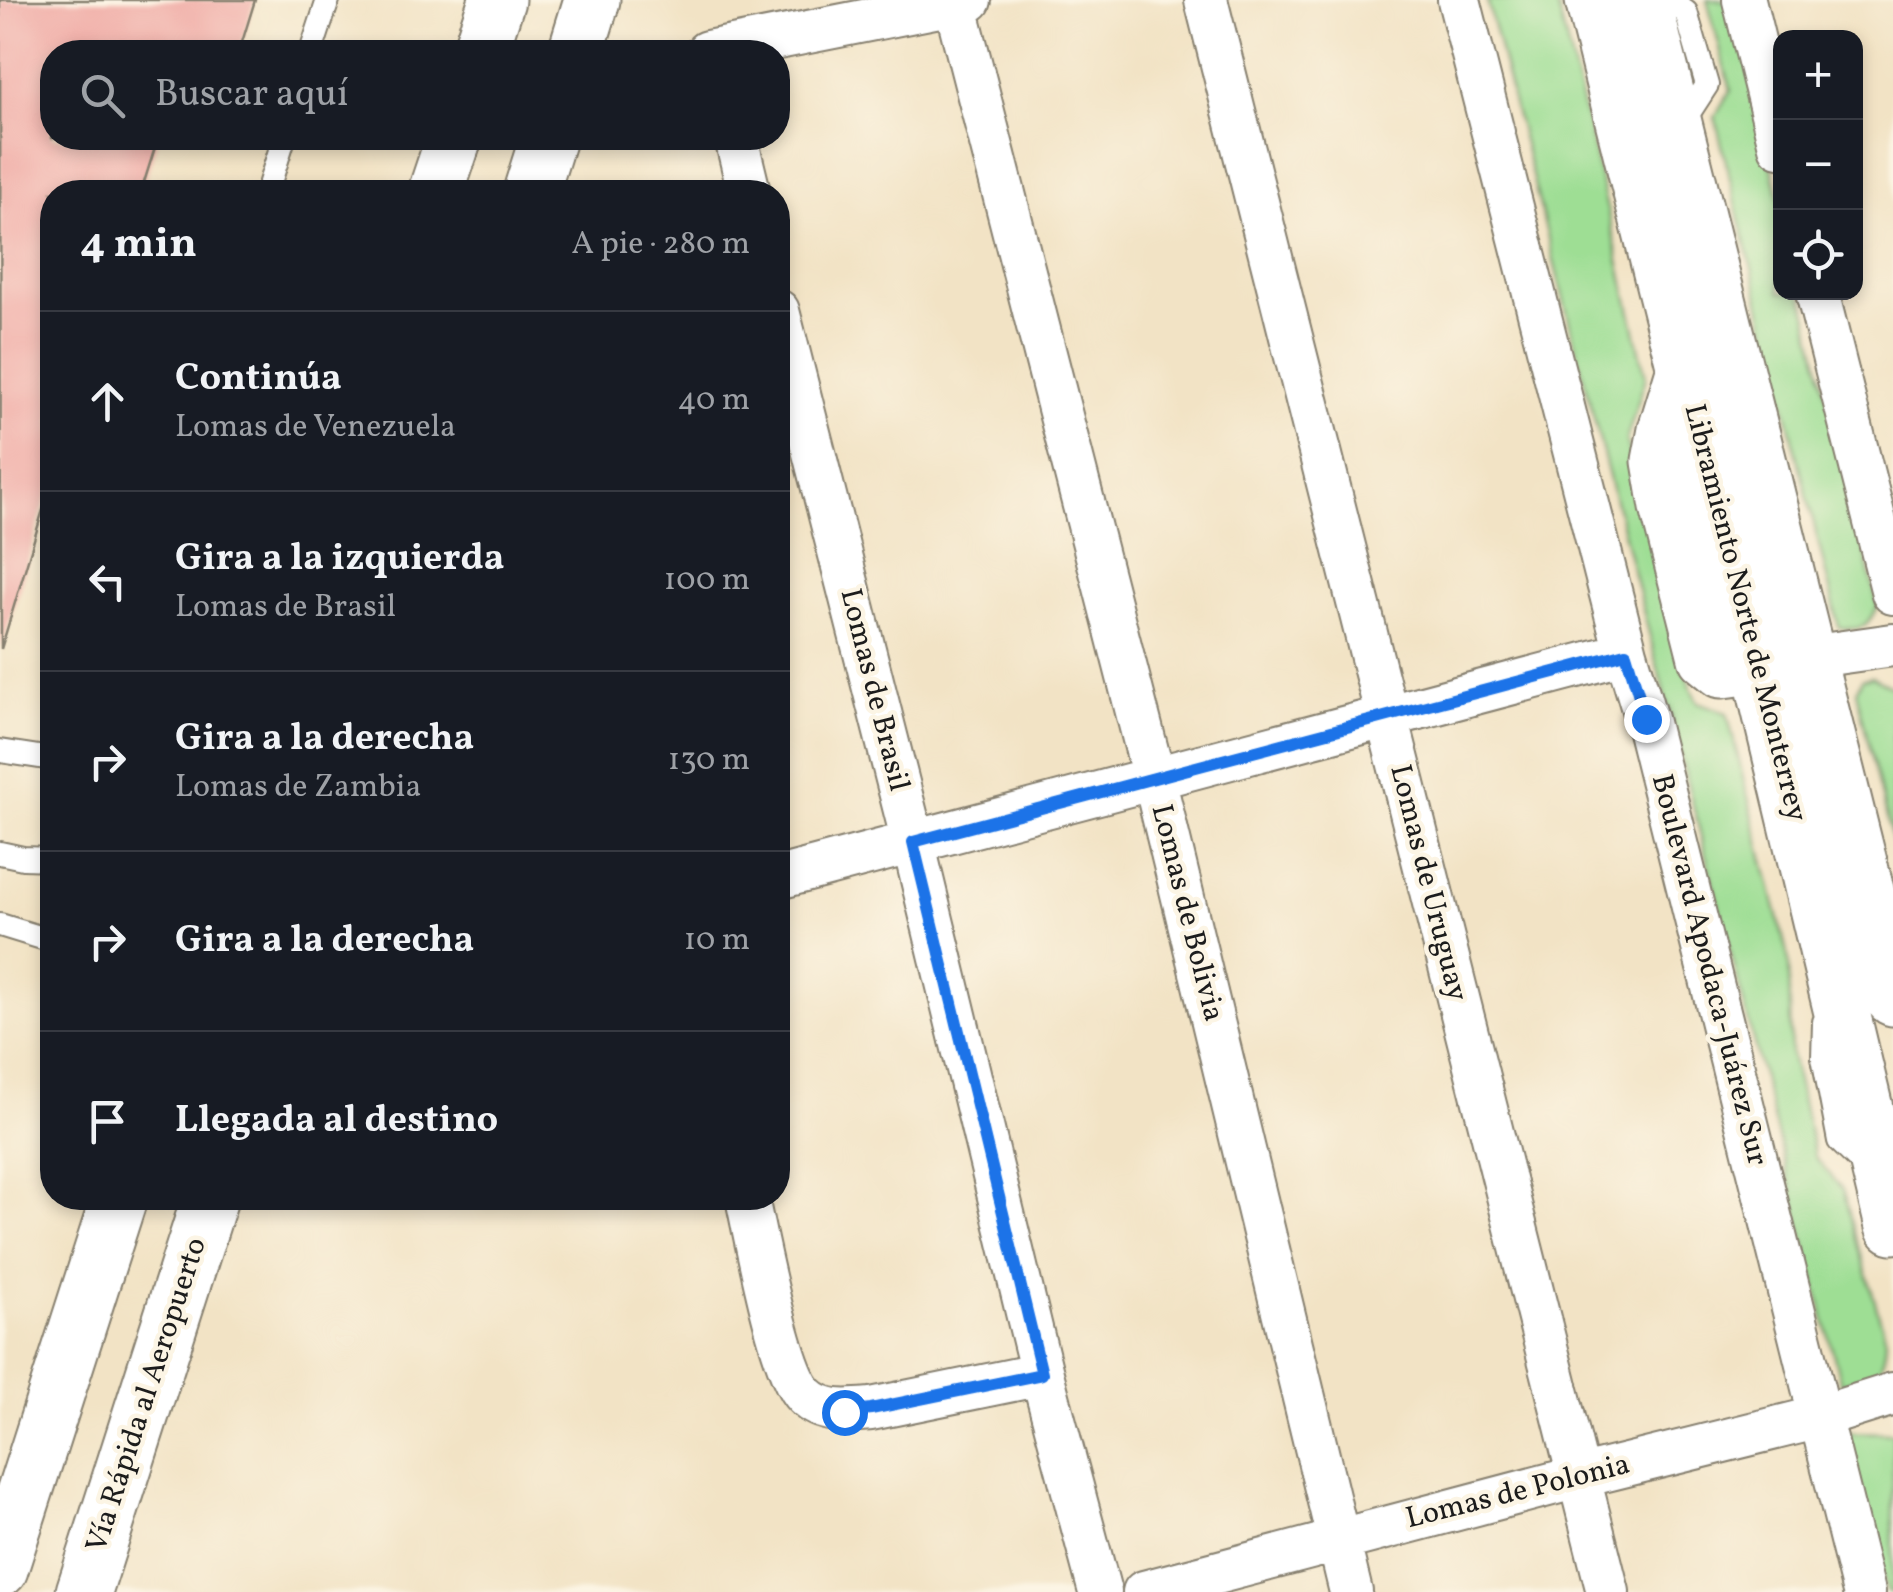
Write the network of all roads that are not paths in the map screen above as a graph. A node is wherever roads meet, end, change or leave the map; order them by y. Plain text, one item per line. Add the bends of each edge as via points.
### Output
1 (328, 0) edge
2 (496, 0) edge
3 (592, 0) edge
4 (1206, 0) edge
5 (1459, 0) edge
6 (1593, 0) edge
7 (1643, 0) edge
8 (1666, 0) edge
9 (1744, 0) edge
10 (963, 2) edge
11 (821, 15) edge
12 (315, 40) edge
13 (484, 40) edge
14 (580, 40) edge
15 (749, 40) edge
16 (1774, 120) edge
17 (1676, 132) junction
18 (280, 150) edge
19 (450, 150) edge
20 (544, 150) edge
21 (739, 150) edge
22 (271, 180) edge
23 (440, 180) edge
24 (535, 180) edge
25 (746, 180) edge
26 (1819, 300) edge
27 (790, 359) edge
28 (1893, 593) edge
29 (1893, 645) edge
30 (1788, 646) junction
31 (1626, 653) junction
32 (1386, 717) junction
33 (0, 751) edge
34 (40, 757) edge
35 (1154, 778) junction
36 (913, 842) junction
37 (0, 853) edge
38 (40, 858) edge
39 (790, 875) edge
40 (0, 925) edge
41 (40, 937) edge
42 (1893, 998) edge
43 (1888, 1204) edge
44 (115, 1210) edge
45 (206, 1210) edge
46 (750, 1210) edge
47 (1042, 1374) junction
48 (1893, 1394) edge
49 (1820, 1417) junction
50 (1578, 1476) junction
51 (1337, 1539) junction
52 (0, 1570) edge
53 (84, 1592) edge
54 (1100, 1592) edge
55 (1144, 1592) edge
56 (1351, 1592) edge
57 (1608, 1592) edge
58 (1864, 1592) edge

1 - 12 lane
2 - 13 main road
3 - 14 main road
4 - 32 street, Lomas de Uruguay
5 - 31 street, Boulevard Apodaca-Juárez Sur
6 - 30 main road, Libramiento Norte de Monterrey via 1685,368
7 - 17 main road
8 - 17 lane via 1686,12 1707,84
9 - 16 street
10 - 11 street
10 - 35 street, Lomas de Bolivia
11 - 15 street
17 - 30 main road
18 - 22 lane
19 - 23 main road
20 - 24 main road
21 - 25 street
26 - 28 street
27 - 36 street, Lomas de Brasil
29 - 30 street
30 - 42 main road
30 - 43 main road, Libramiento Norte de Monterrey via 1824,938
31 - 32 street
31 - 49 street, Boulevard Apodaca-Juárez Sur
32 - 35 street
32 - 50 street, Lomas de Uruguay
33 - 34 lane
35 - 36 street
35 - 51 street, Lomas de Bolivia
36 - 39 street
36 - 47 street, Lomas de Brasil
37 - 38 lane
40 - 41 lane
44 - 52 main road
45 - 53 main road, Vía Rápida al Aeropuerto
46 - 47 street via 791,1374 806,1398 844,1412
47 - 54 street, Lomas de Brasil
48 - 49 street, Lomas de Polonia
49 - 50 street, Lomas de Polonia
49 - 58 street, Boulevard Apodaca-Juárez Sur
50 - 51 street, Lomas de Polonia
50 - 57 street, Lomas de Uruguay
51 - 55 street, Lomas de Polonia
51 - 56 street, Lomas de Bolivia

